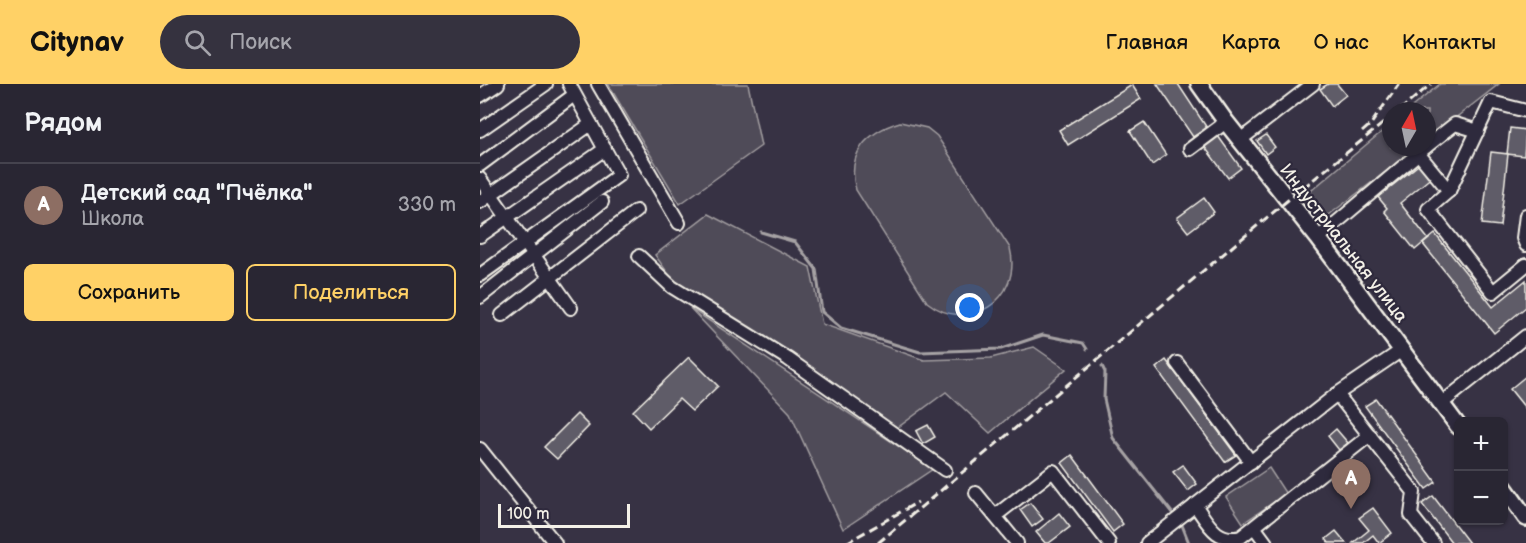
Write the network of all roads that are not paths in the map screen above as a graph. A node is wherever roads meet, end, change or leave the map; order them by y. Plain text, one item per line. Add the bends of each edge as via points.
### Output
1 (498, 84) edge
2 (546, 84) edge
3 (598, 84) edge
4 (1199, 84) edge
5 (1312, 84) edge
6 (572, 90) edge
7 (480, 96) edge
8 (1526, 111) edge
9 (1226, 122) junction
10 (591, 124) junction
11 (480, 130) edge
12 (1478, 131) junction
13 (1436, 139) edge
14 (1240, 140) junction
15 (605, 149) junction
16 (1190, 149) dead end
17 (1416, 156) edge
18 (1428, 156) edge
19 (480, 165) edge
20 (480, 179) edge
21 (1449, 191) junction
22 (491, 194) junction
23 (480, 202) edge
24 (602, 202) dead end
25 (636, 211) dead end
26 (1526, 215) edge
27 (506, 216) junction
28 (679, 223) dead end
29 (480, 236) edge
30 (1318, 238) junction
31 (525, 243) junction
32 (1526, 245) edge
33 (639, 255) dead end
34 (535, 256) junction
35 (1526, 265) edge
36 (480, 275) edge
37 (550, 279) junction
38 (480, 297) edge
39 (571, 308) dead end
40 (502, 315) dead end
41 (1526, 336) edge
42 (1402, 350) junction
43 (1177, 363) dead end
44 (1337, 394) junction
45 (1442, 403) junction
46 (1454, 420) edge
47 (1370, 435) junction
48 (480, 449) edge
49 (1251, 462) junction
50 (945, 470) dead end
51 (976, 493) dead end
52 (1508, 494) edge
53 (1195, 505) junction
54 (995, 516) junction
55 (1525, 516) edge
56 (1255, 528) junction
57 (555, 543) edge
58 (1017, 543) edge
59 (1109, 543) edge
60 (1148, 543) edge
61 (1266, 543) edge
62 (1433, 543) edge

1 - 7 street
2 - 11 street
3 - 28 street
4 - 9 main road, Индустриальная улица
5 - 14 street
6 - 10 street
6 - 19 street
8 - 12 street via 1491,102
9 - 14 main road, Индустриальная улица
9 - 16 street
10 - 15 street
10 - 22 street
12 - 13 street via 1455,124
12 - 21 street
14 - 30 main road, Индустриальная улица
15 - 27 street
15 - 31 street via 619,175
17 - 30 street
18 - 21 street
20 - 22 street
21 - 35 street via 1428,209 1493,292
22 - 23 street
22 - 27 street
24 - 34 street
25 - 37 street
26 - 32 street
27 - 29 street
27 - 31 street
30 - 42 main road, Индустриальная улица
31 - 34 street
31 - 36 street
33 - 50 street via 672,287 788,359
34 - 37 street
34 - 38 street
37 - 39 street
37 - 40 street
41 - 45 street
42 - 44 street
42 - 45 main road, Индустриальная улица
43 - 49 street
44 - 47 street
44 - 49 street
45 - 46 main road, Индустриальная улица
47 - 56 street
47 - 62 street via 1414,492 1411,515
48 - 57 street
49 - 53 street
51 - 54 street
52 - 55 main road
53 - 56 street via 1222,538 1241,537
53 - 60 street
54 - 58 street
54 - 59 street via 1053,471
56 - 61 street

